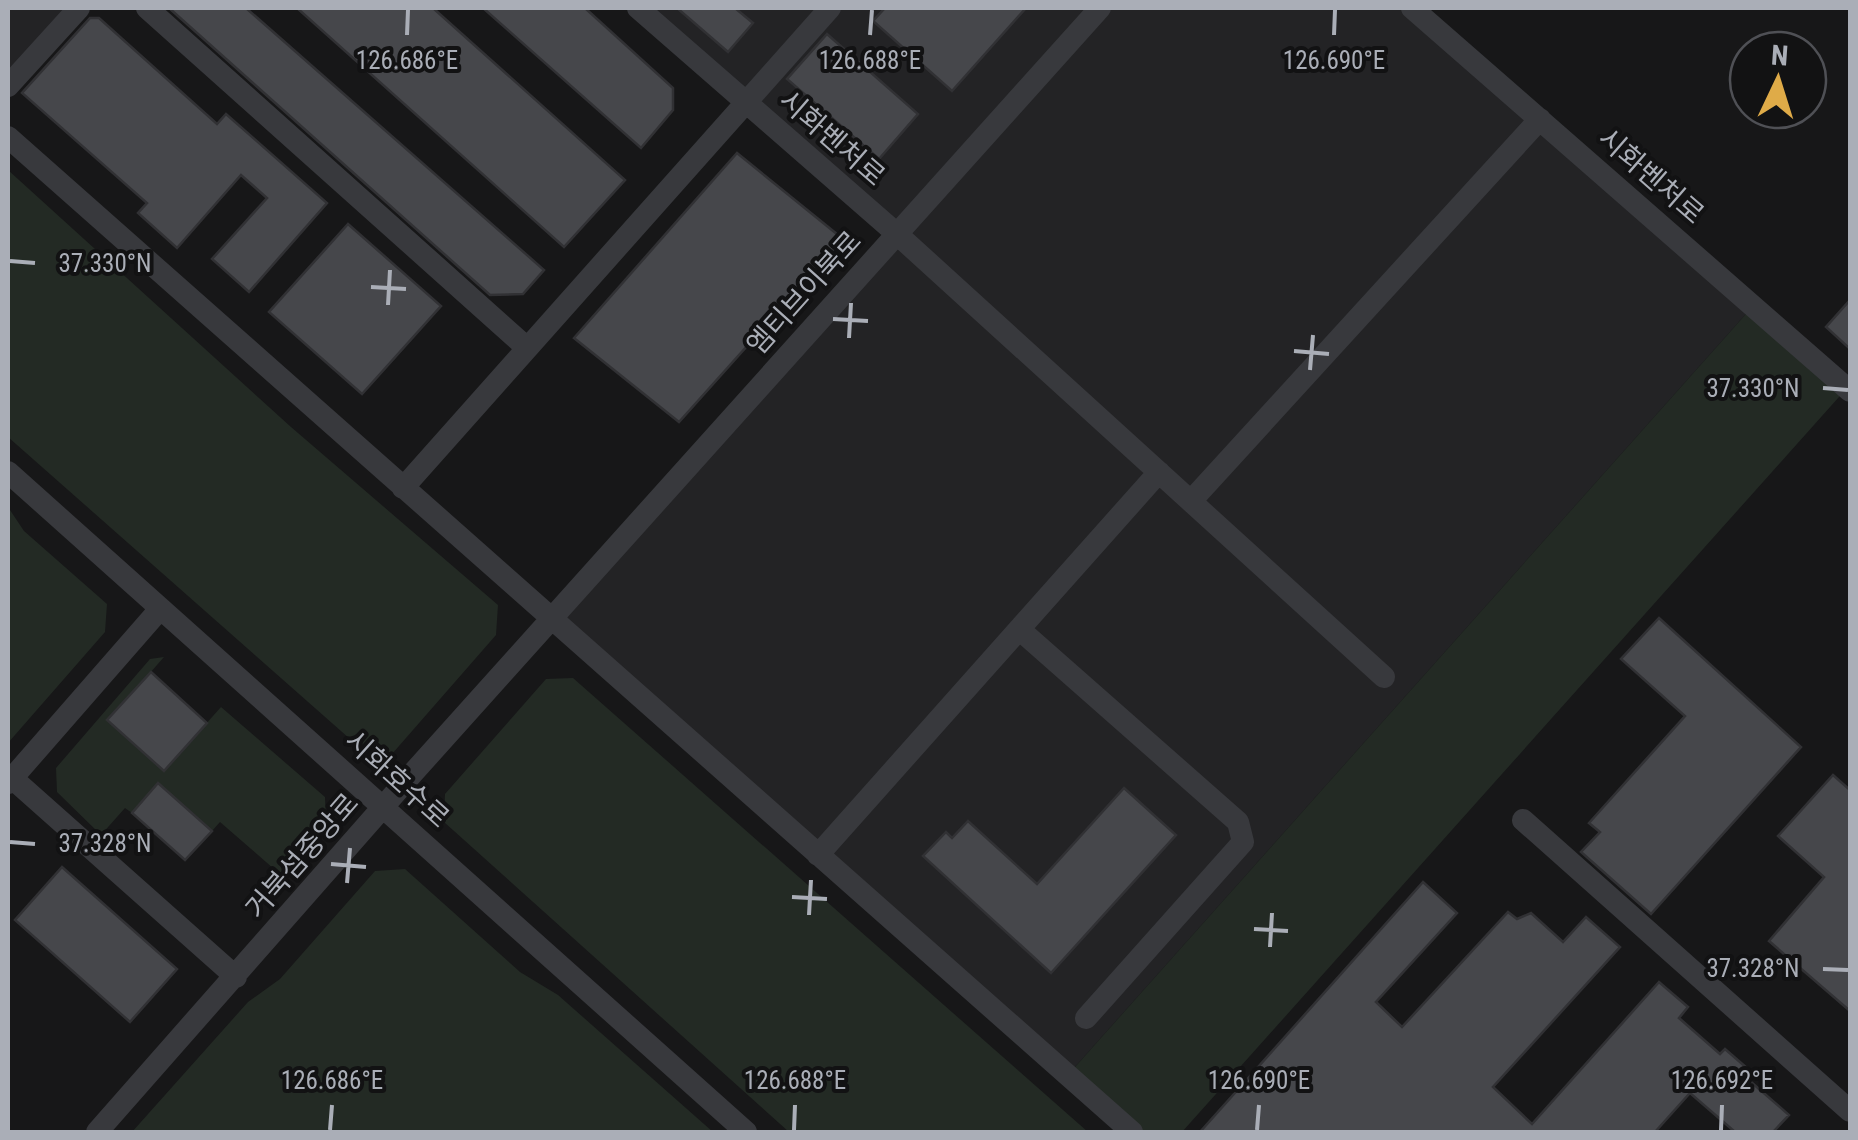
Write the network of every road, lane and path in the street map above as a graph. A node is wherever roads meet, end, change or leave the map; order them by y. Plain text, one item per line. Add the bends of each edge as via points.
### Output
1 (79, 8) edge
2 (147, 8) edge
3 (638, 8) edge
4 (830, 8) edge
5 (1100, 8) edge
6 (1412, 8) edge
7 (8, 86) edge
8 (746, 104) junction
9 (1540, 119) junction
10 (8, 137) edge
11 (897, 234) junction
12 (526, 346) junction
13 (1850, 391) edge
14 (8, 472) edge
15 (1159, 472) junction
16 (403, 488) junction
17 (1191, 501) junction
18 (160, 609) junction
19 (550, 618) junction
20 (1019, 630) junction
21 (1384, 677) dead end
22 (10, 780) edge
23 (384, 808) junction
24 (1523, 820) dead end
25 (818, 855) junction
26 (236, 977) junction
27 (1086, 1018) dead end
28 (1850, 1111) edge
29 (97, 1132) edge
30 (746, 1132) edge
31 (1132, 1132) edge

1 - 7 street
2 - 12 street
3 - 8 street, 시화벤처로
4 - 8 street
5 - 11 street, 엠티브이북로
6 - 9 street, 시화벤처로
8 - 11 street, 시화벤처로
8 - 12 street
9 - 13 street, 시화벤처로
9 - 17 street
10 - 16 street
11 - 15 street, 시화벤처로
11 - 19 street, 엠티브이북로
12 - 16 street
14 - 18 street, 시화호수로
15 - 17 street, 시화벤처로
15 - 20 street
16 - 19 street
17 - 21 street, 시화벤처로
18 - 22 street
18 - 23 street, 시화호수로
19 - 23 street, 거북섬중앙로
19 - 25 street
20 - 25 street
20 - 27 street via 1238,822 1244,835
22 - 26 street
23 - 26 street, 거북섬중앙로
23 - 30 street, 시화호수로
24 - 28 street
25 - 31 street
26 - 29 street, 거북섬중앙로

